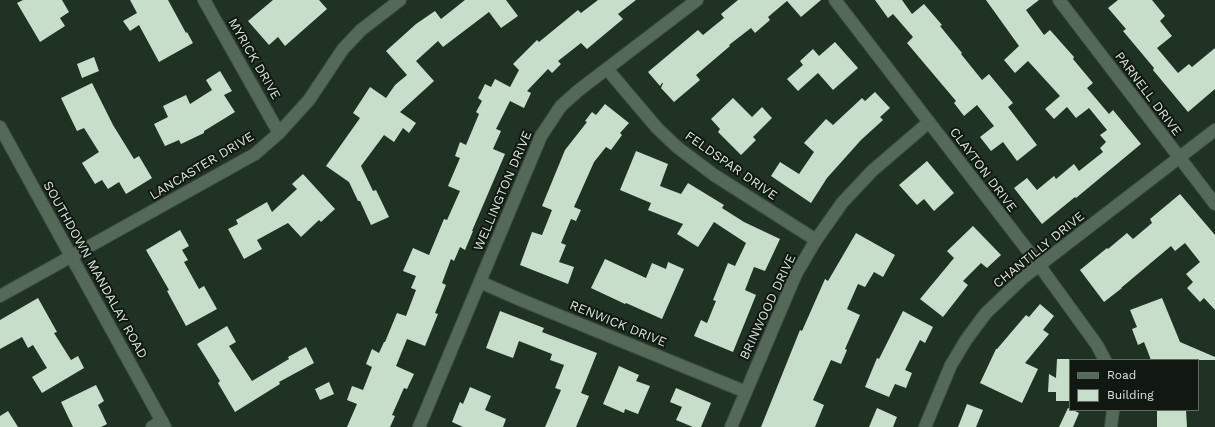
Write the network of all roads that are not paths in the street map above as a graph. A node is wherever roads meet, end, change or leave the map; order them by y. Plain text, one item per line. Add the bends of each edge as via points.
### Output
1 (204, 0) edge
2 (400, 0) edge
3 (697, 0) edge
4 (836, 0) edge
5 (1059, 0) edge
6 (607, 69) junction
7 (929, 122) junction
8 (0, 127) edge
9 (1215, 130) edge
10 (279, 133) junction
11 (1179, 157) junction
12 (1215, 204) edge
13 (816, 240) junction
14 (71, 257) junction
15 (1039, 265) junction
16 (480, 282) junction
17 (0, 296) edge
18 (1104, 359) edge
19 (746, 392) junction
20 (1113, 411) edge
21 (160, 425) edge
22 (419, 427) edge
23 (731, 427) edge
24 (925, 427) edge
25 (1111, 427) edge

1 - 10 street, MYRICK DRIVE
2 - 10 street, LANCASTER DRIVE via 361,30 343,49 309,100
3 - 6 street, WELLINGTON DRIVE
4 - 7 street, CLAYTON DRIVE
5 - 11 street, PARNELL DRIVE
6 - 13 street, FELDSPAR DRIVE via 657,128 677,147
6 - 16 street, WELLINGTON DRIVE via 561,106 541,136
7 - 13 street, BRINWOOD DRIVE via 872,171 842,203
7 - 15 street, CLAYTON DRIVE
8 - 14 street, SOUTHDOWN MANDALAY ROAD
9 - 11 street, CHANTILLY DRIVE
10 - 14 street, LANCASTER DRIVE via 255,154
11 - 12 street, PARNELL DRIVE
11 - 15 street, CHANTILLY DRIVE
13 - 19 street, BRINWOOD DRIVE via 796,274
14 - 17 street, LANCASTER DRIVE
14 - 21 street, SOUTHDOWN MANDALAY ROAD
15 - 18 street, CLAYTON DRIVE
15 - 24 street, CHANTILLY DRIVE via 986,313 966,340 951,365
16 - 19 street, RENWICK DRIVE
16 - 22 street, WELLINGTON DRIVE
19 - 23 street, BRINWOOD DRIVE
20 - 25 street

